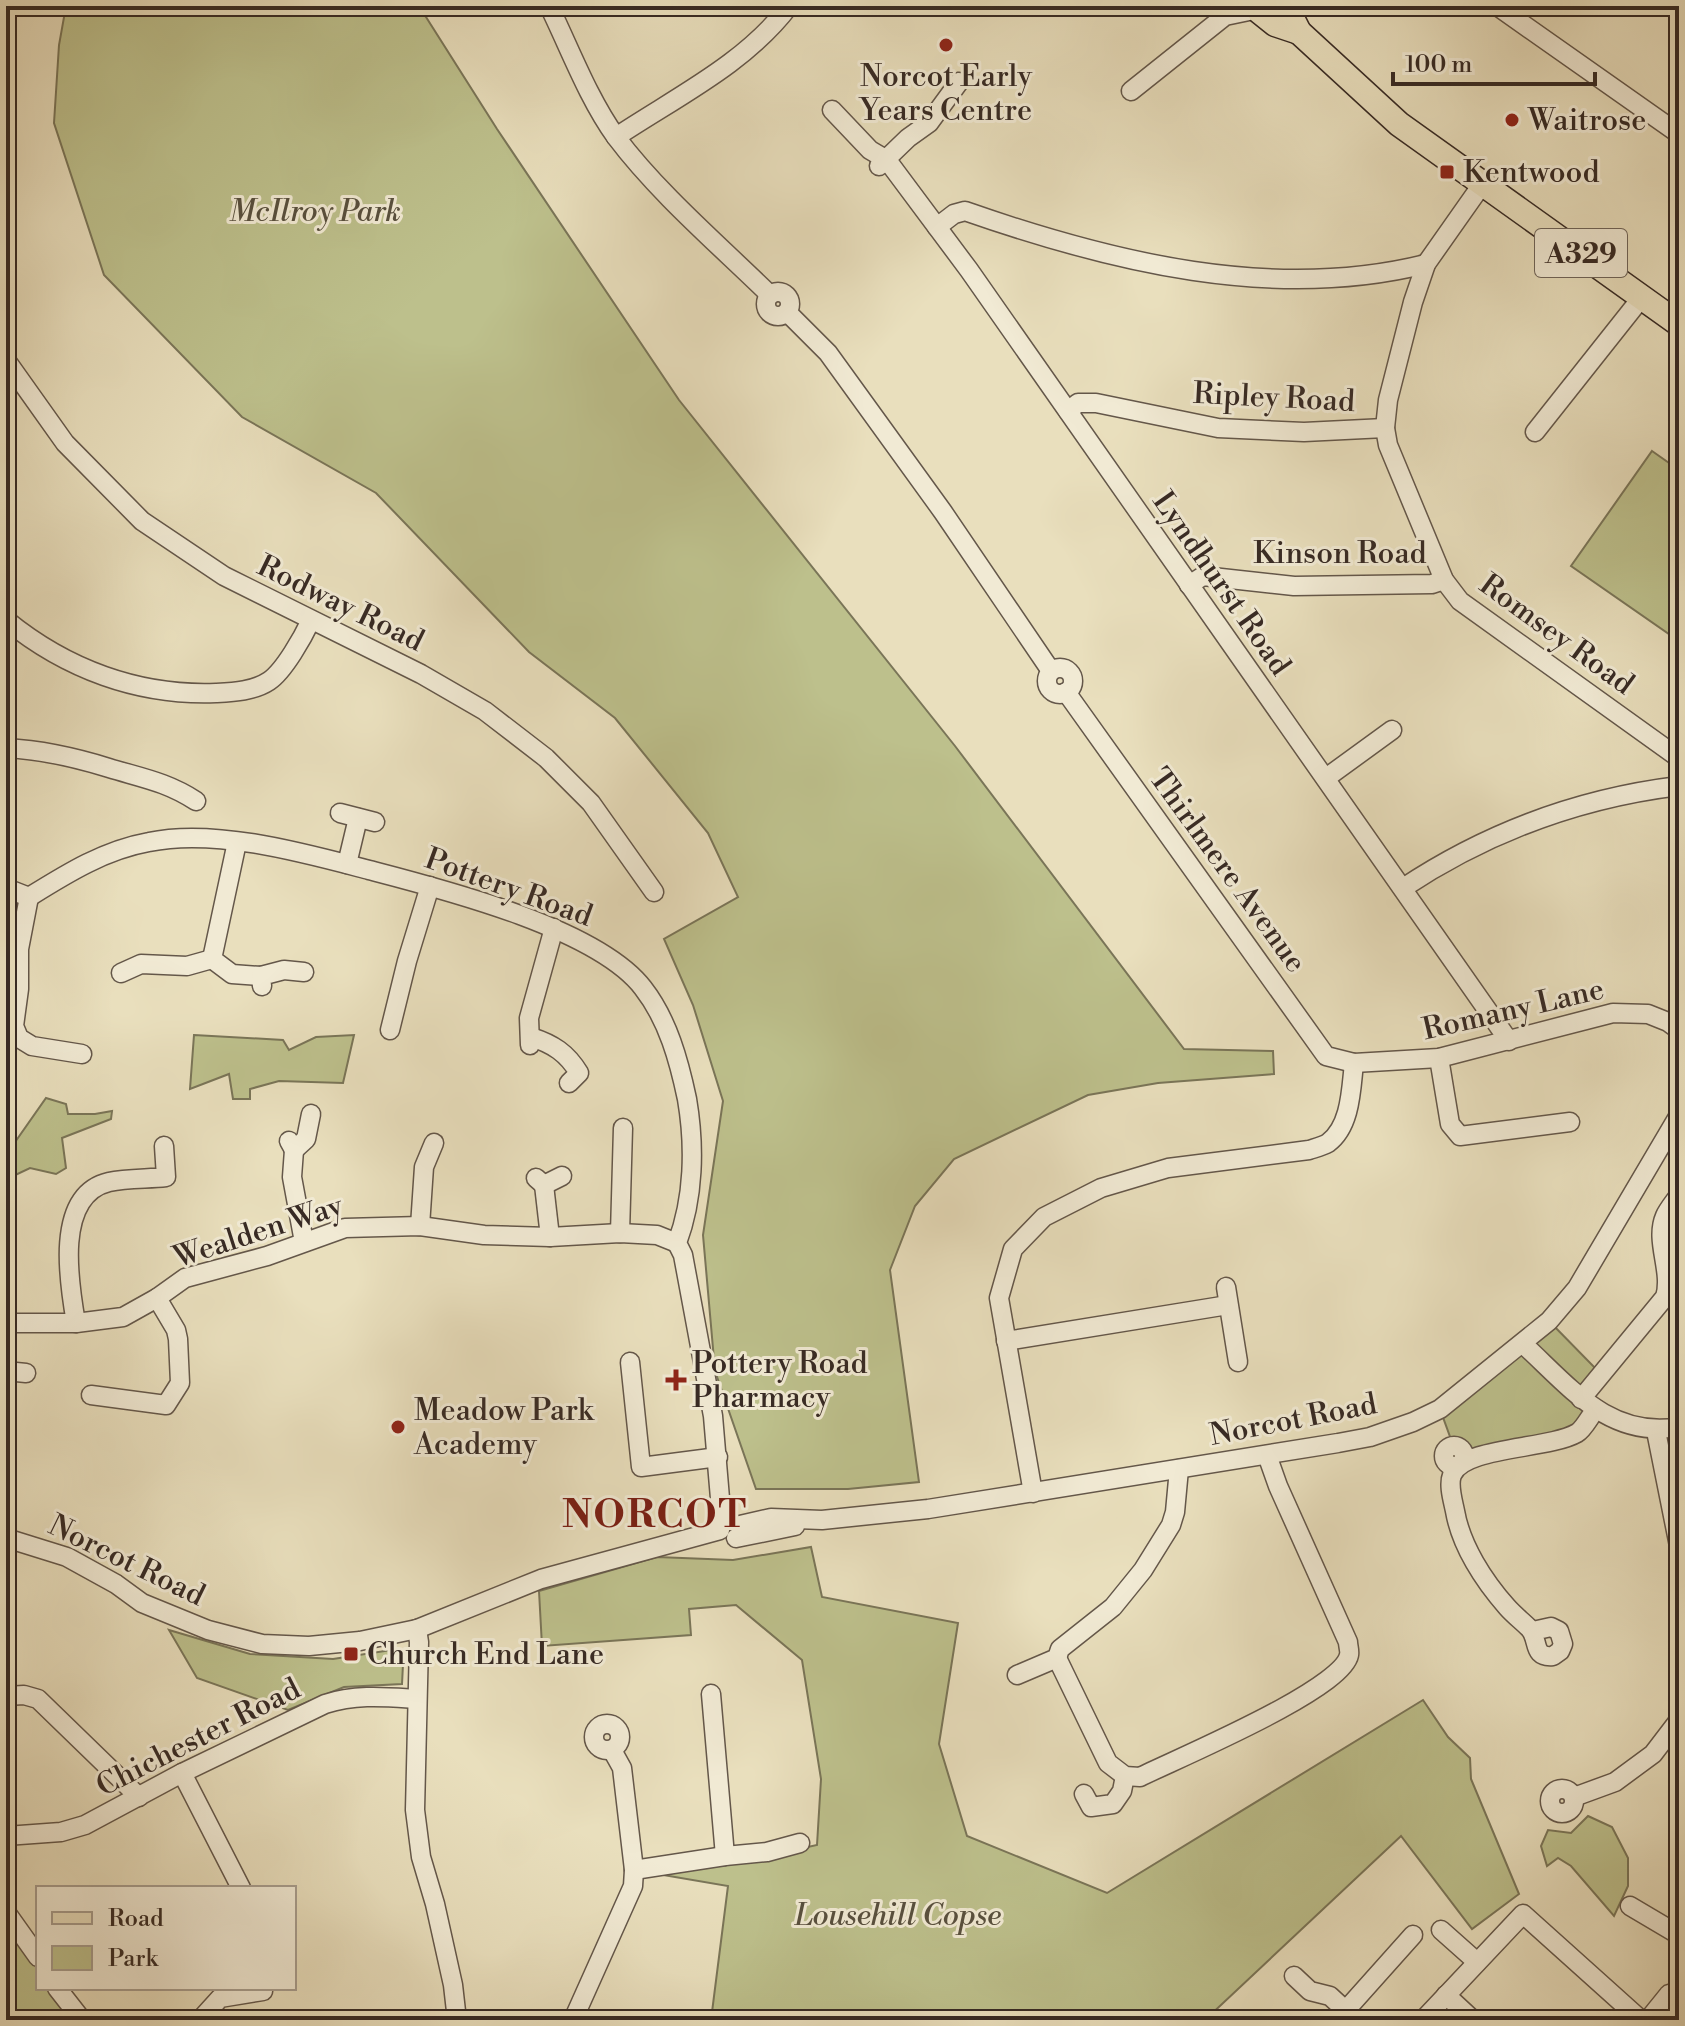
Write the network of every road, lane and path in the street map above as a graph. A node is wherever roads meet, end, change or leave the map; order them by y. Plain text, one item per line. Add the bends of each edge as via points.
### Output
1 (549, 6) edge
2 (789, 6) edge
3 (1286, 6) edge
4 (1497, 6) edge
5 (1246, 10) edge
6 (1299, 32) junction
7 (959, 82) dead end
8 (1131, 91) dead end
9 (832, 110) dead end
10 (1679, 134) edge
11 (616, 137) junction
12 (882, 164) junction
13 (1483, 183) junction
14 (937, 227) junction
15 (1426, 264) junction
16 (1642, 297) junction
17 (1679, 324) edge
18 (6, 360) edge
19 (1068, 411) junction
20 (1385, 428) junction
21 (1535, 432) dead end
22 (1444, 580) junction
23 (1189, 585) junction
24 (6, 620) edge
25 (311, 620) junction
26 (1392, 730) dead end
27 (6, 748) edge
28 (1679, 758) edge
29 (1326, 778) junction
30 (1679, 786) edge
31 (196, 801) dead end
32 (358, 818) dead end
33 (237, 842) junction
34 (347, 864) junction
35 (430, 886) junction
36 (6, 888) edge
37 (1403, 888) junction
38 (653, 893) dead end
39 (29, 897) junction
40 (554, 928) junction
41 (212, 959) junction
42 (304, 972) dead end
43 (121, 973) dead end
44 (10, 1026) edge
45 (390, 1030) dead end
46 (1679, 1030) edge
47 (1509, 1041) junction
48 (82, 1054) dead end
49 (1439, 1058) junction
50 (1354, 1063) junction
51 (569, 1083) dead end
52 (311, 1114) dead end
53 (1679, 1115) edge
54 (1570, 1122) dead end
55 (618, 1137) dead end
56 (434, 1143) dead end
57 (164, 1146) dead end
58 (562, 1176) dead end
59 (1679, 1195) edge
60 (420, 1226) junction
61 (620, 1233) junction
62 (550, 1237) junction
63 (304, 1242) junction
64 (677, 1243) junction
65 (68, 1251) junction
66 (48, 1252) dead end
67 (157, 1298) junction
68 (6, 1323) edge
69 (76, 1323) junction
70 (1006, 1341) junction
71 (1523, 1344) junction
72 (630, 1362) dead end
73 (1238, 1362) dead end
74 (6, 1371) edge
75 (26, 1373) dead end
76 (91, 1395) dead end
77 (1588, 1404) junction
78 (1668, 1429) edge
79 (1267, 1455) junction
80 (719, 1463) junction
81 (1179, 1469) junction
82 (1033, 1493) junction
83 (729, 1528) junction
84 (6, 1538) edge
85 (1679, 1546) edge
86 (417, 1629) junction
87 (1533, 1631) dead end
88 (1057, 1658) junction
89 (1017, 1675) dead end
90 (711, 1694) dead end
91 (15, 1696) edge
92 (417, 1699) junction
93 (1679, 1720) edge
94 (612, 1750) dead end
95 (182, 1773) junction
96 (1125, 1776) junction
97 (1084, 1794) dead end
98 (139, 1797) junction
99 (1574, 1797) dead end
100 (6, 1836) edge
101 (800, 1843) dead end
102 (725, 1856) junction
103 (634, 1870) junction
104 (240, 1886) edge
105 (1630, 1906) dead end
106 (6, 1912) edge
107 (1441, 1930) dead end
108 (1413, 1935) dead end
109 (1679, 1935) edge
110 (36, 1954) edge
111 (1477, 1962) junction
112 (1294, 1976) dead end
113 (59, 1990) edge
114 (263, 1991) dead end
115 (1669, 1994) dead end
116 (1446, 1995) junction
117 (1351, 2015) edge
118 (82, 2020) edge
119 (200, 2020) edge
120 (457, 2020) edge
121 (573, 2020) edge
122 (1423, 2020) edge
123 (1473, 2020) edge
124 (1641, 2020) edge
125 (1648, 2020) edge

1 - 11 street, Thirlmere Avenue
2 - 11 street via 744,53
3 - 6 main road, A329
4 - 10 street
5 - 6 main road, A329
5 - 8 street
6 - 13 main road, A329 via 1399,124
7 - 12 street via 929,123
9 - 12 street, Lyndhurst Road
11 - 50 street, Thirlmere Avenue via 770,295 786,294 787,312 828,353 1051,671 1070,674 1072,686 1066,692 1312,1038 1326,1056
12 - 14 street, Lyndhurst Road
13 - 15 street, Romsey Road
13 - 16 main road, A329
14 - 15 street via 965,211 1113,257 1227,275 1309,279 1381,275
14 - 19 street, Lyndhurst Road
15 - 20 street, Romsey Road
16 - 17 main road, A329
16 - 21 street
18 - 25 street, Rodway Road via 65,443 142,521 224,576
19 - 20 street, Ripley Road via 1078,403 1096,403 1218,428
19 - 23 street, Lyndhurst Road
20 - 22 street, Romsey Road
22 - 23 street, Kinson Road via 1294,586 1203,576
22 - 28 street, Romsey Road via 1460,601
23 - 29 street, Lyndhurst Road
24 - 25 street via 84,670 135,687 189,694 241,692 270,681
25 - 38 street, Rodway Road via 434,681 485,711 546,758 591,803
26 - 29 street
27 - 31 street via 79,757 173,786
29 - 37 street, Lyndhurst Road
30 - 37 street via 1575,807 1520,826 1463,851
32 - 34 street
33 - 34 street, Pottery Road
33 - 39 street, Pottery Road via 150,841 74,869
33 - 41 street
34 - 35 street, Pottery Road
35 - 40 street, Pottery Road
35 - 45 street
36 - 39 street
37 - 47 street, Lyndhurst Road
39 - 44 street
40 - 51 street via 529,1018 530,1041 557,1047 569,1058 579,1073
40 - 64 street, Pottery Road via 607,954 642,985 673,1044 692,1156
41 - 42 street via 232,974 262,981 284,970
41 - 43 street via 187,966 141,964
44 - 48 street via 19,1038 57,1057
46 - 47 street, Romany Lane via 1648,1014 1613,1013
47 - 49 street, Romany Lane
49 - 50 street, Romany Lane
49 - 54 street via 1450,1124 1460,1136
50 - 70 street via 1349,1106 1327,1143 1309,1150 1168,1168 1101,1188 1044,1217 1013,1249 999,1298
52 - 63 street via 306,1139 291,1145
53 - 71 street, Norcot Road via 1577,1288
55 - 61 street
56 - 60 street via 424,1167
57 - 65 street via 166,1177 106,1183 86,1197 73,1217
58 - 62 street via 539,1181
59 - 77 street via 1664,1217 1669,1282 1665,1297
60 - 62 street, Wealden Way
60 - 63 street, Wealden Way via 345,1228
61 - 62 street, Wealden Way
61 - 64 street, Wealden Way via 657,1235
63 - 67 street, Wealden Way via 185,1278
64 - 80 street, Pottery Road
65 - 66 street
65 - 69 street
67 - 69 street, Wealden Way via 123,1317
67 - 76 street via 178,1339 180,1383 168,1411
68 - 69 street, Wealden Way
70 - 73 street via 1227,1296
70 - 82 street
71 - 77 street
71 - 79 street, Norcot Road via 1440,1409 1413,1422 1370,1437
72 - 80 street via 641,1467
74 - 75 street
77 - 78 street via 1625,1425
77 - 87 street via 1579,1432 1533,1447 1478,1454 1452,1476 1458,1526 1491,1587
78 - 85 street
79 - 81 street, Norcot Road
79 - 96 street via 1348,1642 1349,1655 1340,1669 1294,1703 1140,1777
80 - 83 street, Pottery Road
81 - 82 street, Norcot Road
81 - 88 street via 1171,1525 1143,1570 1113,1607 1060,1649
82 - 83 street, Norcot Road via 822,1520 771,1518
83 - 86 street, Norcot Road via 541,1579
84 - 86 street, Norcot Road via 67,1557 142,1603 195,1625 262,1644 309,1646
86 - 92 street
88 - 89 street
88 - 96 street via 1108,1763
90 - 102 street
91 - 98 street via 38,1699
92 - 95 street, Chichester Road via 343,1698
92 - 120 street via 415,1810
93 - 99 street via 1653,1754 1615,1782
94 - 103 street via 622,1768
95 - 98 street, Chichester Road
95 - 104 street
96 - 97 street via 1113,1804 1091,1807
98 - 100 street, Chichester Road via 85,1825
101 - 102 street
102 - 103 street
103 - 121 street via 633,1886
105 - 109 street
106 - 110 street
107 - 111 street
108 - 117 street
111 - 116 street
111 - 124 street via 1523,1914
112 - 117 street
113 - 118 street
114 - 119 street via 220,1998
115 - 125 street
116 - 122 street
116 - 123 street

